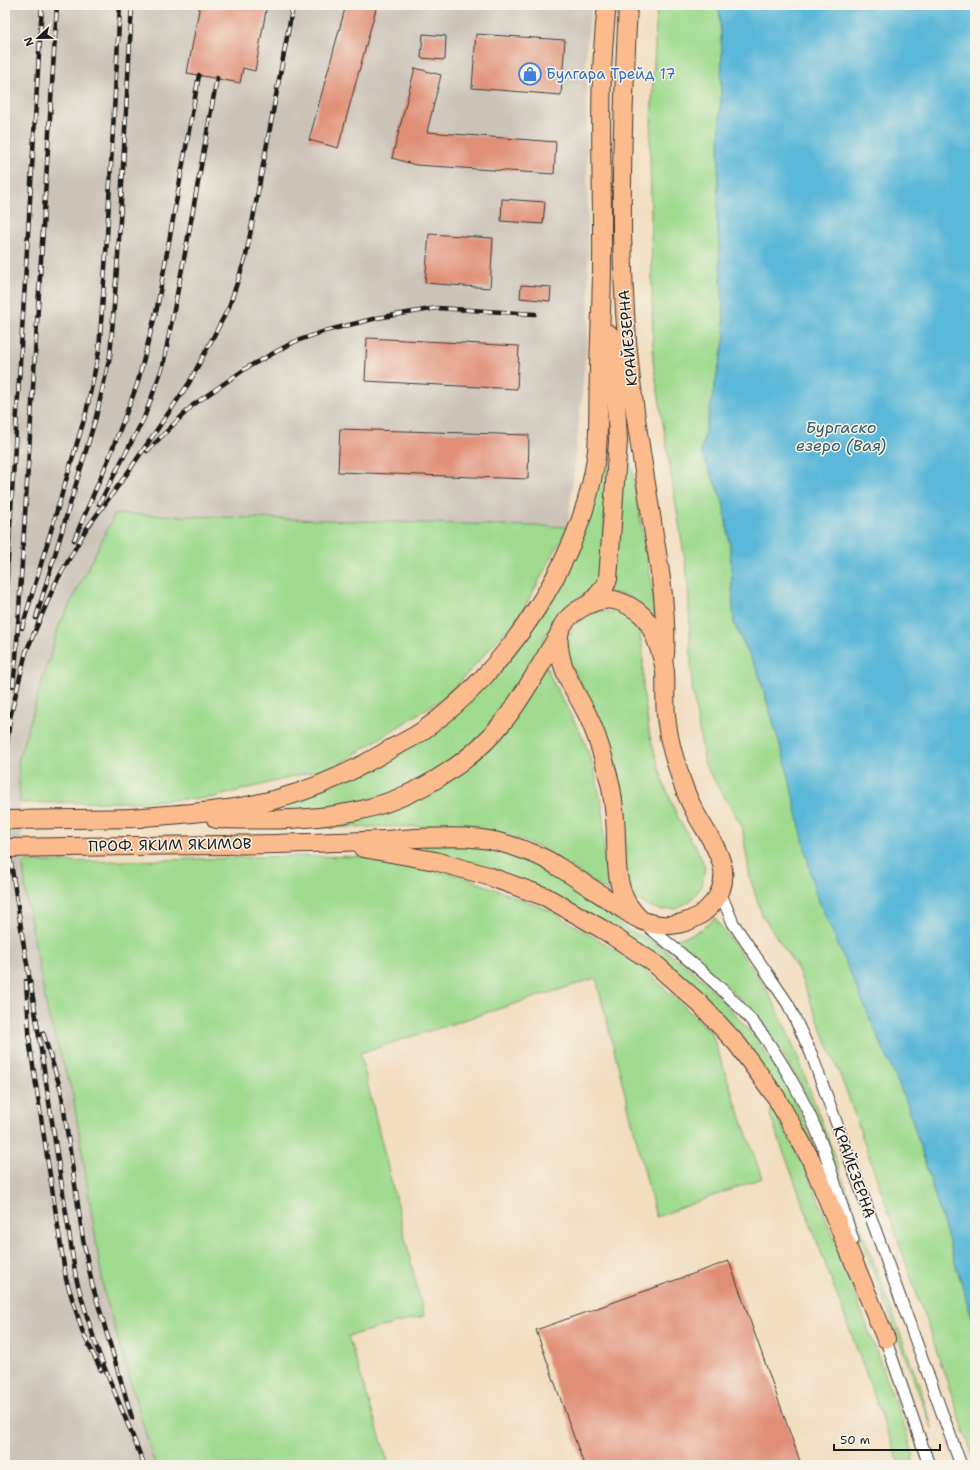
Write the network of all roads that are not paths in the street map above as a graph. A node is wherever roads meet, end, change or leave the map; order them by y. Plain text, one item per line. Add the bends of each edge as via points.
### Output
1 (606, 5) edge
2 (628, 5) edge
3 (602, 262) junction
4 (590, 604) junction
5 (559, 634) junction
6 (664, 668) junction
7 (130, 818) junction
8 (5, 820) edge
9 (335, 842) junction
10 (5, 848) edge
11 (720, 892) junction
12 (641, 920) junction
13 (886, 1339) junction
14 (930, 1465) edge
15 (961, 1465) edge

1 - 3 highway via 601,116
2 - 6 highway, КРАЙЕЗЕРНА via 621,243 634,405 665,612
3 - 4 highway via 618,441 608,579
3 - 7 highway via 597,450 589,492 561,566 540,606 510,646 455,704 421,732 348,773 277,799 249,805 218,811
4 - 5 highway via 568,618
4 - 6 highway via 614,600 643,616 651,627
5 - 7 highway via 524,694 503,723 478,748 420,789 387,803 353,812 318,817 268,820
5 - 12 highway via 562,665 588,715 605,762 613,805 618,876 622,891 626,902
6 - 11 highway via 667,723 672,750 688,798 721,860 723,871
7 - 8 highway, ПРОФ. ЯКИМ ЯКИМОВ
9 - 10 highway, ПРОФ. ЯКИМ ЯКИМОВ, bridge
9 - 12 highway via 440,837 487,839 532,853 554,864
9 - 13 highway via 434,861 488,876 546,897 602,929 654,964 700,1004 738,1045 776,1097 811,1160
11 - 12 highway via 714,902 700,915 682,924 660,925
11 - 15 street, КРАЙЕЗЕРНА via 732,923 788,1004 811,1053
12 - 13 street via 735,1002 763,1035 782,1065 805,1105 821,1141
13 - 14 street

